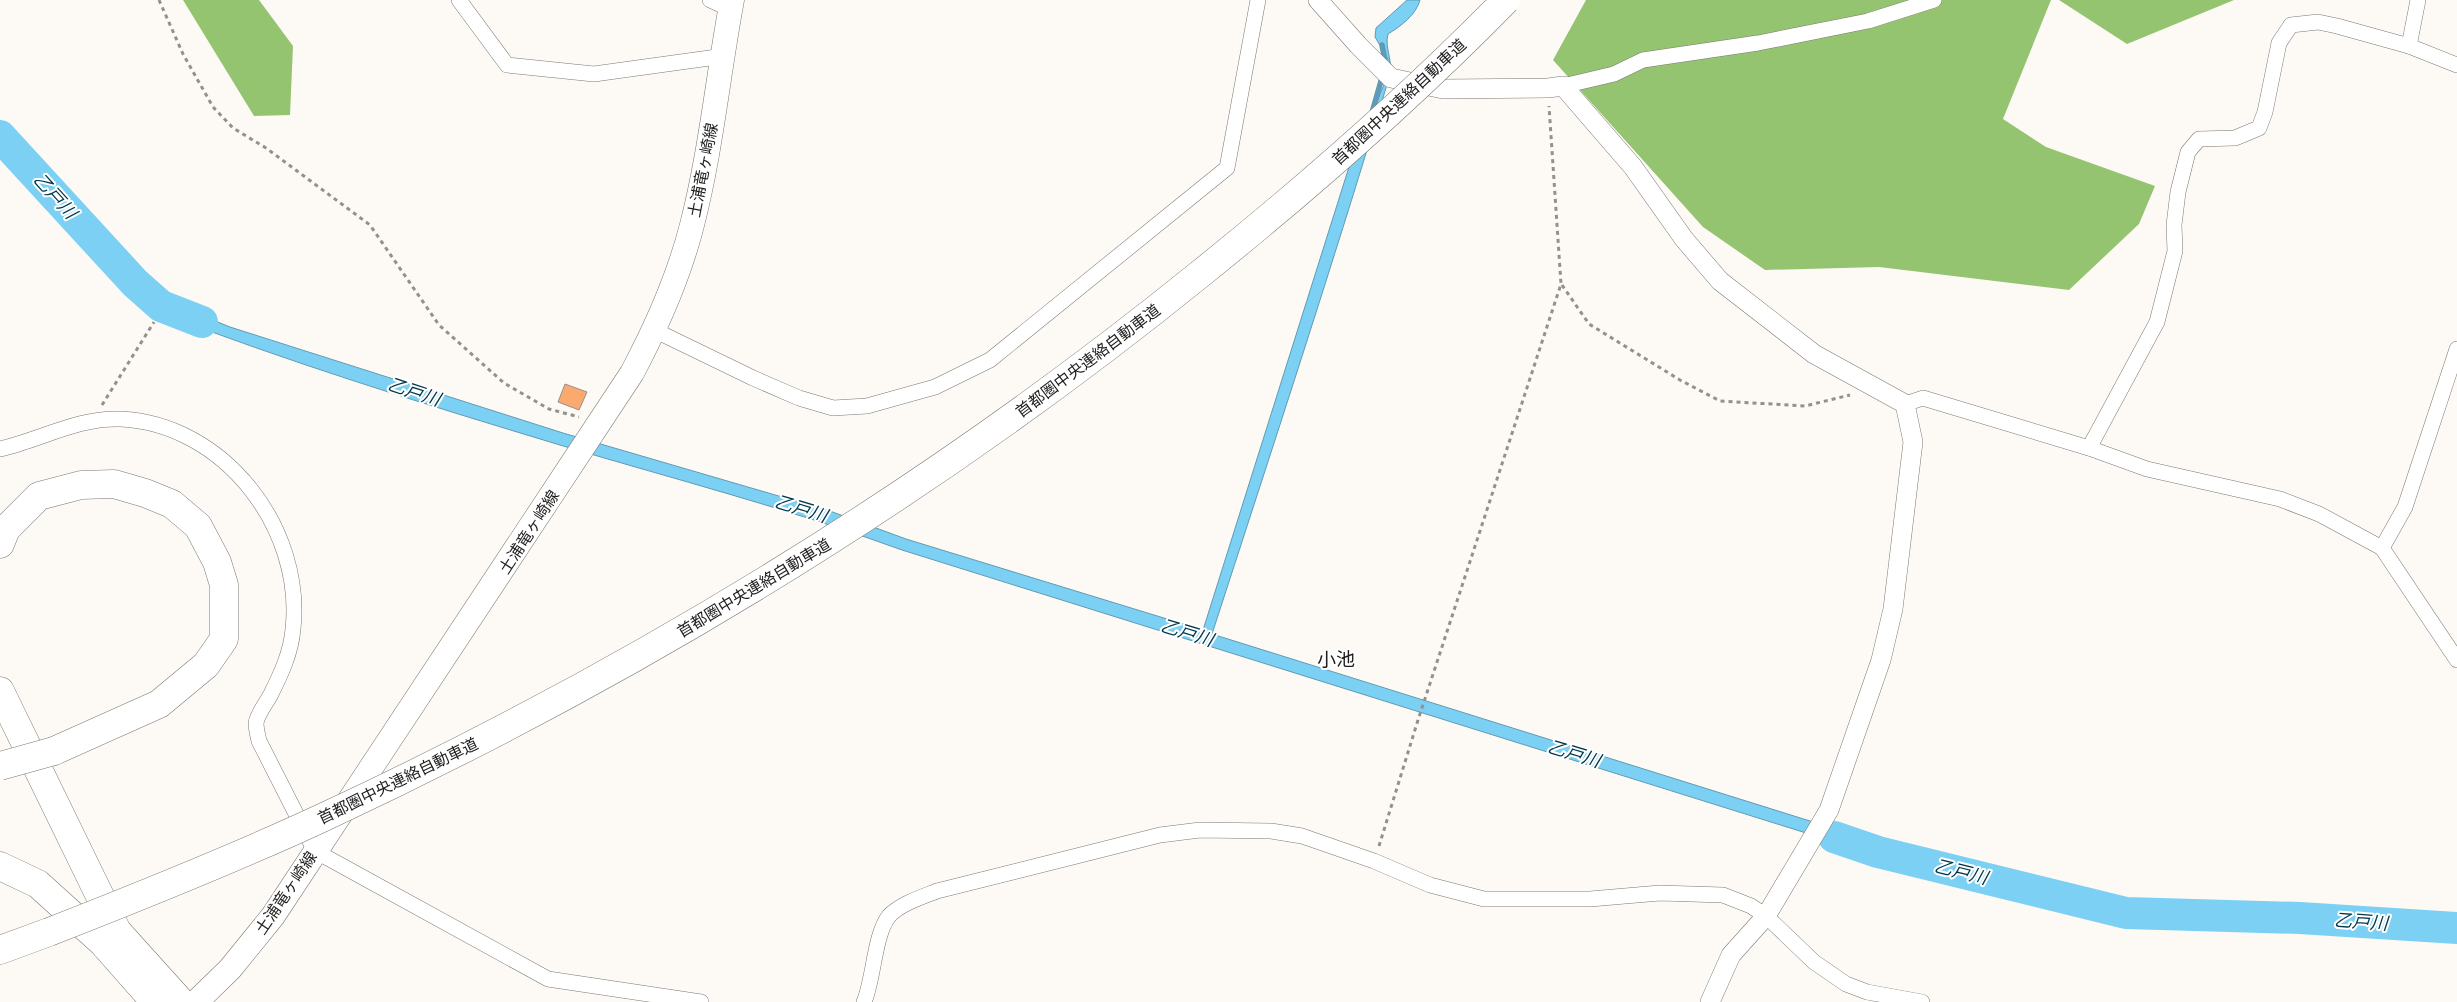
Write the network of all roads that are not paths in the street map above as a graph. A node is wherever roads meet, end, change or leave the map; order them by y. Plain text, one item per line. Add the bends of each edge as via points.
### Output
1 (459, 0) edge
2 (1258, 0) edge
3 (1318, 0) edge
4 (1506, 0) edge
5 (1934, 0) edge
6 (2418, 0) edge
7 (724, 3) edge
8 (2409, 46) junction
9 (724, 56) junction
10 (2457, 65) edge
11 (1556, 87) junction
12 (654, 330) junction
13 (2457, 349) edge
14 (1905, 404) junction
15 (0, 448) edge
16 (2089, 448) junction
17 (0, 544) edge
18 (2382, 548) junction
19 (2457, 660) edge
20 (0, 691) edge
21 (0, 766) edge
22 (315, 851) junction
23 (0, 866) edge
24 (1766, 916) junction
25 (0, 950) edge
26 (154, 1002) edge
27 (181, 1002) edge
28 (196, 1002) edge
29 (701, 1002) edge
30 (864, 1002) edge
31 (1710, 1002) edge
32 (1922, 1002) edge

1 - 9 street via 507,65 594,74
2 - 12 street via 1227,168 990,360 935,387 867,406 833,408 799,398
3 - 11 street via 1391,78 1443,89
4 - 25 highway, 首都圏中央連絡自動車道, bridge via 1317,177 1166,302 1023,410 829,543 690,628 480,741 256,848
5 - 11 street via 1859,23 1758,43 1643,60 1614,74
6 - 8 street
7 - 9 main road, 土浦竜ヶ崎線
8 - 10 street
8 - 16 street via 2318,22 2290,25 2278,43 2259,128 2235,138 2199,139 2188,152 2178,192 2175,251 2156,322
9 - 12 main road, 土浦竜ヶ崎線 via 692,224
11 - 14 street via 1633,167 1684,240 1720,281 1814,354
12 - 22 main road, 土浦竜ヶ崎線 via 599,426
13 - 18 street via 2405,507
14 - 16 street via 1923,398
14 - 24 street via 1913,442 1893,609 1881,660 1829,810
15 - 22 street via 94,421 149,422 199,445 226,462 246,482 283,544 295,613 292,641 284,668 256,721 259,741
16 - 18 street via 2147,469 2280,499 2319,514
17 - 21 highway, bridge via 6,529 39,496 81,485 114,484 172,504 198,526 217,562 224,584 224,639 206,665 159,704 54,751
18 - 19 street
20 - 27 highway via 117,931
22 - 28 main road, 土浦竜ヶ崎線 via 273,916 230,969
22 - 29 street via 548,980
23 - 26 highway via 38,884 103,943
24 - 30 street via 1723,894 1484,899 1430,885 1302,836 1234,828 1200,830 1160,836 937,891 908,903 889,916 878,944
24 - 31 street via 1731,955
24 - 32 street via 1814,962 1846,984 1867,992

